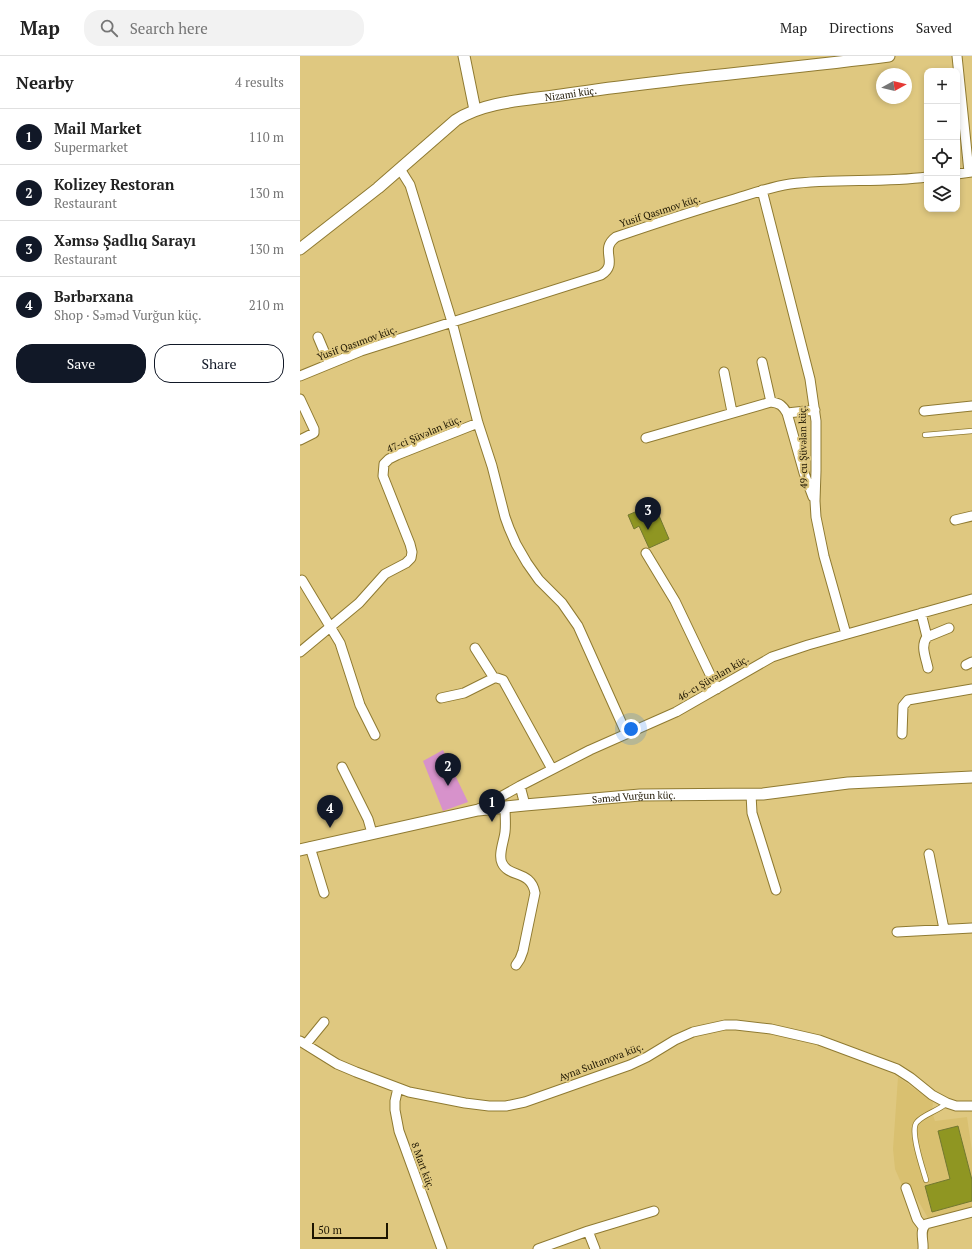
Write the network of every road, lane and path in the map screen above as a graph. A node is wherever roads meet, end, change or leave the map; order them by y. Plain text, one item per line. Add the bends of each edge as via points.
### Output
1 (464, 56) edge
2 (889, 56) edge
3 (957, 56) edge
4 (475, 110) junction
5 (400, 169) junction
6 (971, 172) edge
7 (960, 174) edge
8 (924, 177) edge
9 (762, 190) junction
10 (300, 249) edge
11 (452, 322) junction
12 (318, 337) dead end
13 (762, 362) dead end
14 (329, 363) junction
15 (724, 372) dead end
16 (300, 376) edge
17 (300, 399) edge
18 (771, 402) junction
19 (972, 406) edge
20 (815, 410) junction
21 (924, 411) dead end
22 (732, 412) junction
23 (787, 414) junction
24 (478, 423) junction
25 (972, 431) edge
26 (925, 436) dead end
27 (646, 438) dead end
28 (300, 440) edge
29 (815, 501) junction
30 (972, 516) edge
31 (955, 520) dead end
32 (646, 553) dead end
33 (302, 580) dead end
34 (972, 598) edge
35 (921, 613) junction
36 (330, 626) junction
37 (949, 628) dead end
38 (846, 634) junction
39 (927, 637) junction
40 (475, 648) dead end
41 (300, 652) edge
42 (928, 668) dead end
43 (494, 678) junction
44 (717, 689) junction
45 (972, 689) edge
46 (442, 698) dead end
47 (626, 733) junction
48 (902, 734) dead end
49 (375, 735) dead end
50 (342, 767) dead end
51 (552, 769) junction
52 (972, 777) edge
53 (520, 786) junction
54 (751, 794) junction
55 (525, 805) junction
56 (505, 807) junction
57 (478, 810) junction
58 (372, 833) junction
59 (305, 849) edge
60 (929, 854) dead end
61 (776, 890) dead end
62 (324, 893) dead end
63 (972, 928) edge
64 (944, 929) junction
65 (897, 932) dead end
66 (516, 965) dead end
67 (324, 1022) dead end
68 (303, 1042) edge
69 (398, 1088) junction
70 (946, 1103) junction
71 (972, 1106) edge
72 (926, 1180) dead end
73 (906, 1188) dead end
74 (654, 1211) dead end
75 (972, 1212) edge
76 (923, 1227) junction
77 (588, 1231) junction
78 (442, 1249) edge
79 (538, 1249) edge
80 (595, 1249) edge
81 (923, 1249) edge

1 - 4 street
2 - 4 street, Nizami küç. via 589,90
3 - 6 street
4 - 5 street, Nizami küç. via 456,120
5 - 10 street, Nizami küç.
5 - 11 street via 410,185
6 - 7 street
8 - 9 street, Yusif Qasımov küç. via 818,181
9 - 11 street, Yusif Qasımov küç. via 616,237 608,245 610,266 601,275
9 - 20 street, 49-cu Şüvəlan küç. via 810,379
11 - 14 street, Yusif Qasımov küç.
11 - 24 street
12 - 14 street
13 - 18 street
14 - 16 street, Yusif Qasımov küç.
15 - 22 street
17 - 28 street via 314,429 314,432
18 - 22 street
18 - 23 street via 782,406
19 - 21 street
20 - 23 street
20 - 29 street, 49-cu Şüvəlan küç.
22 - 27 street
23 - 29 street
24 - 36 street, 47-ci Şüvəlan küç. via 397,455 384,464 384,476 412,552 406,563 385,574 359,603
24 - 47 street via 498,485 505,517 516,544 539,580 562,603 578,626
25 - 26 lane
29 - 38 street, 49-cu Şüvəlan küç. via 820,539
30 - 31 street
32 - 44 street via 675,601
33 - 36 street
34 - 35 street, 46-cı Şüvəlan küç.
35 - 38 street, 46-cı Şüvəlan küç.
35 - 39 street
36 - 41 street, 47-ci Şüvəlan küç.
36 - 49 street via 340,643 360,705
37 - 39 street
38 - 44 street, 46-cı Şüvəlan küç. via 772,657
39 - 42 street via 923,646
40 - 43 street
43 - 46 street via 464,693
43 - 51 street via 503,680
44 - 47 street, 46-cı Şüvəlan küç. via 671,714
45 - 48 street via 908,700 904,706
47 - 51 street, 46-cı Şüvəlan küç.
50 - 58 street
51 - 53 street, 46-cı Şüvəlan küç.
52 - 54 street, Səməd Vurğun küç. via 848,783
53 - 55 street
53 - 57 street, 46-cı Şüvəlan küç.
54 - 55 street, Səməd Vurğun küç. via 640,795
54 - 61 street via 752,813
55 - 56 street, Səməd Vurğun küç.
56 - 57 street, Səməd Vurğun küç.
56 - 66 street via 501,861 510,870 530,880 535,893 523,951
57 - 58 street, Səməd Vurğun küç.
58 - 59 street, Səməd Vurğun küç.
59 - 62 street
60 - 64 street
63 - 64 street
64 - 65 street
67 - 68 street
68 - 69 street, Ayna Sultanova küç. via 337,1064
69 - 70 street, Ayna Sultanova küç. via 465,1103 498,1107 514,1105 630,1065 693,1032 736,1024 808,1037 888,1065 904,1073
69 - 78 street, 8 Mart küç. via 395,1110 399,1131
70 - 71 street, Ayna Sultanova küç.
70 - 72 lane via 942,1108 917,1121 914,1126
73 - 76 street via 917,1219
74 - 77 street
75 - 76 street via 930,1222
76 - 81 street
77 - 79 street
77 - 80 street

